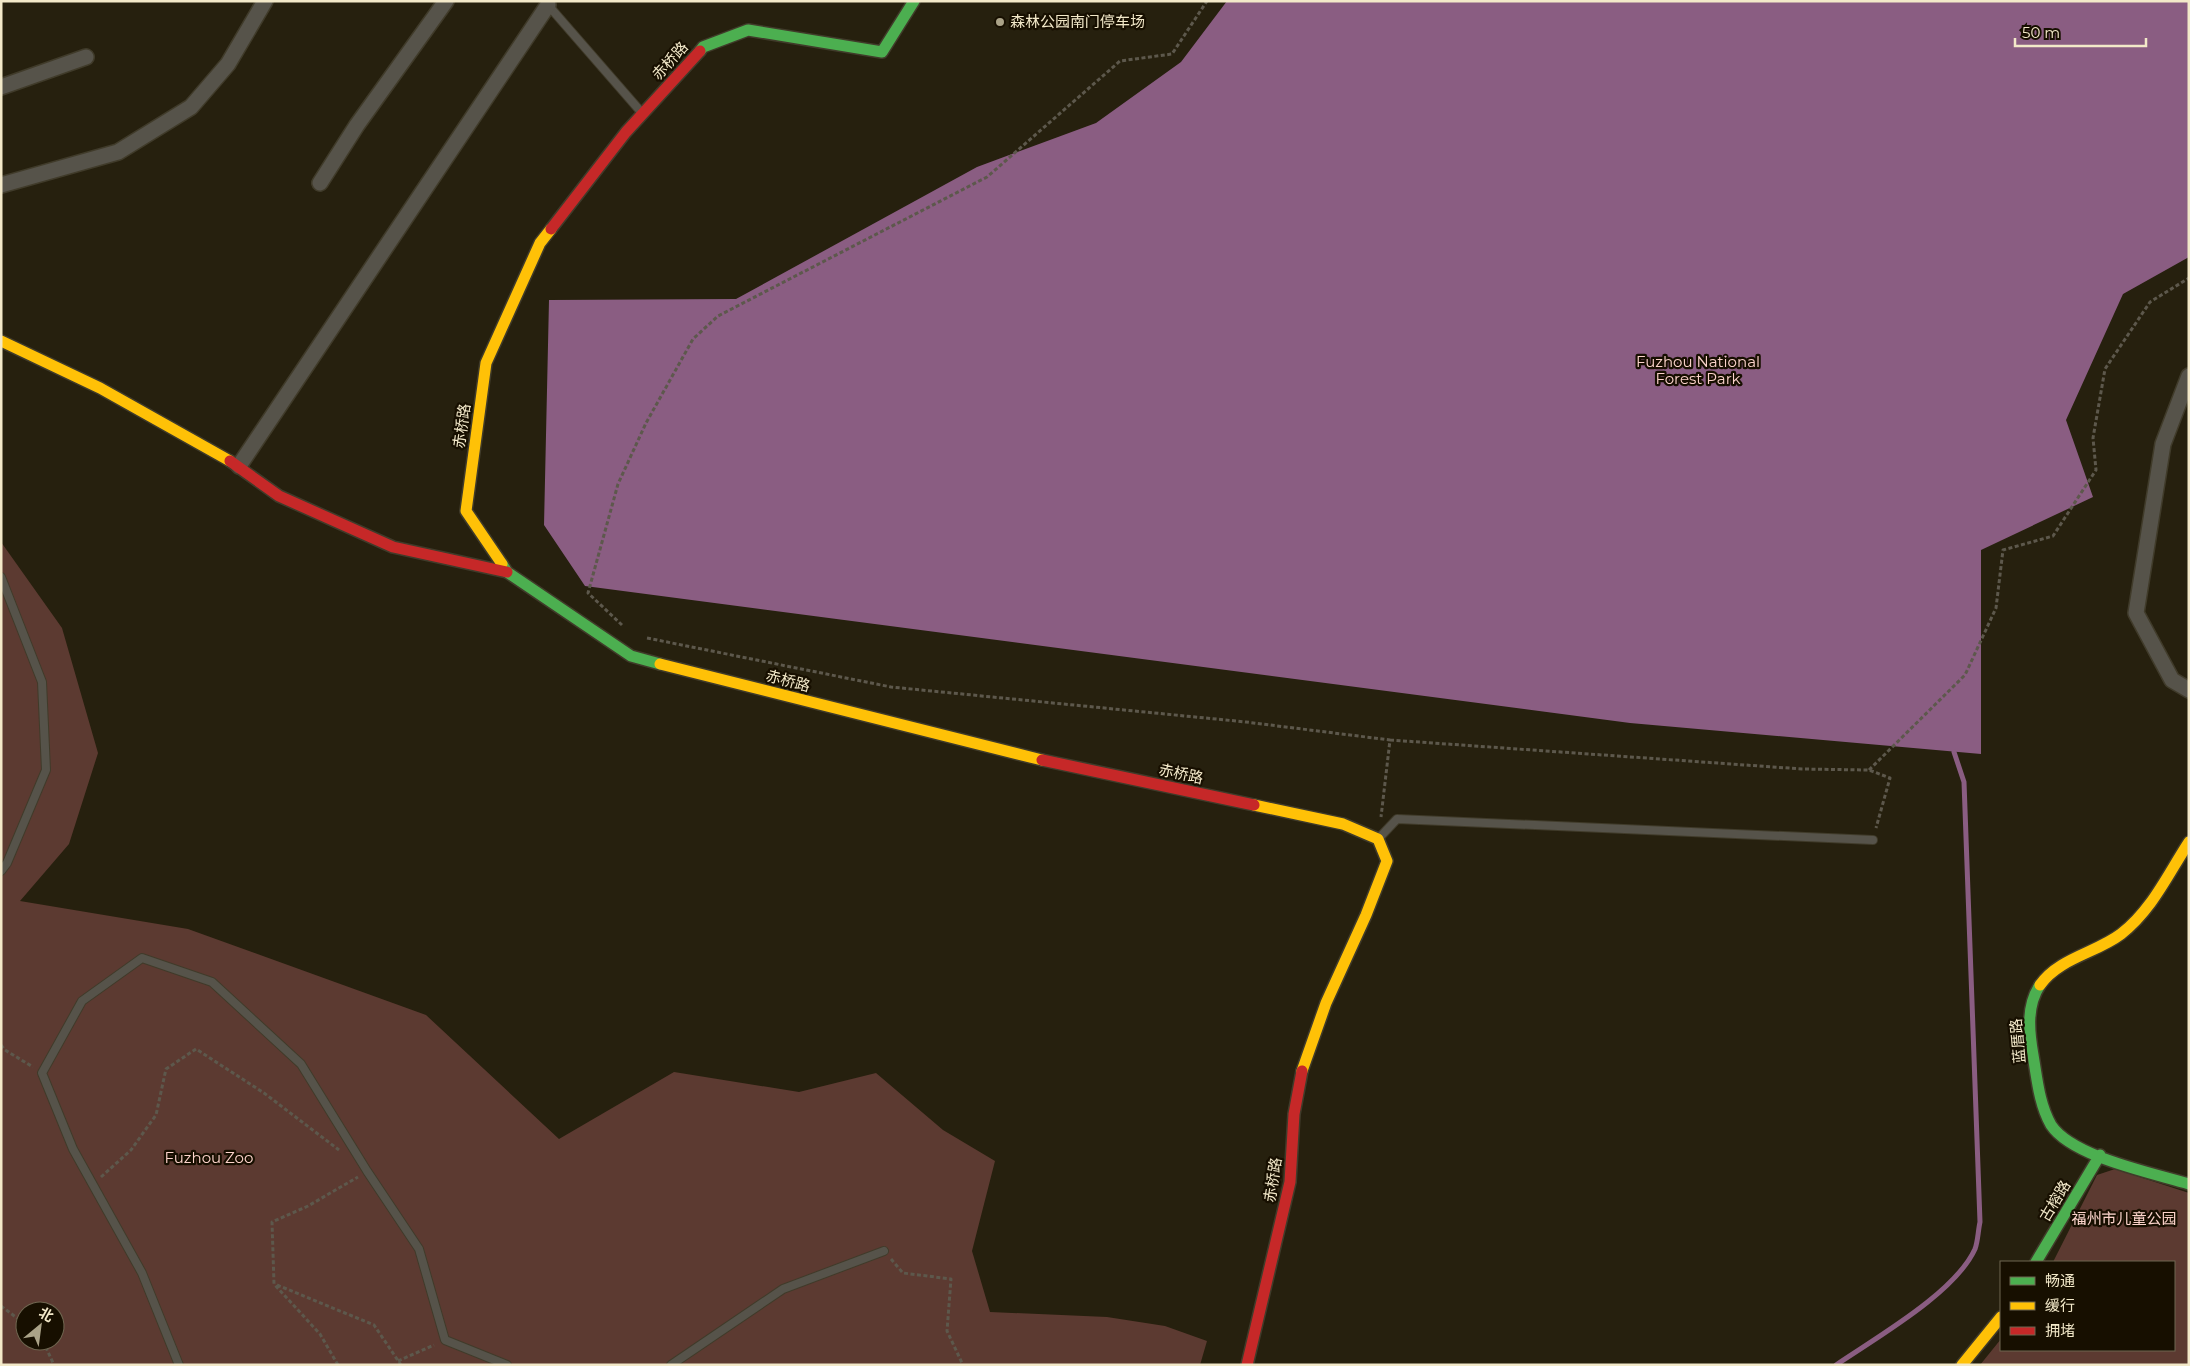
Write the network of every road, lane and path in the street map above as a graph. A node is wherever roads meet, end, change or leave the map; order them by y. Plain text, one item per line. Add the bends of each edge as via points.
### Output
1 (264, 1) edge
2 (446, 1) edge
3 (914, 1) edge
4 (1207, 1) edge
5 (546, 3) edge
6 (86, 57) dead end
7 (1, 87) edge
8 (642, 114) junction
9 (320, 184) dead end
10 (1, 185) edge
11 (2189, 278) edge
12 (1, 341) edge
13 (2189, 376) edge
14 (239, 466) junction
15 (507, 572) junction
16 (1, 577) edge
17 (627, 629) dead end
18 (643, 637) dead end
19 (2189, 678) edge
20 (2172, 680) junction
21 (2189, 690) edge
22 (1390, 740) junction
23 (1869, 770) junction
24 (1378, 839) junction
25 (1873, 840) joint
26 (2189, 842) edge
27 (1, 871) edge
28 (1, 1045) edge
29 (42, 1073) junction
30 (345, 1155) dead end
31 (2100, 1155) junction
32 (367, 1171) junction
33 (93, 1184) junction
34 (2189, 1184) edge
35 (884, 1251) joint
36 (2037, 1261) edge
37 (274, 1284) junction
38 (1, 1306) edge
39 (15, 1316) edge
40 (2000, 1318) edge
41 (446, 1340) junction
42 (48, 1351) edge
43 (400, 1363) edge
44 (54, 1365) edge
45 (179, 1365) edge
46 (338, 1365) edge
47 (507, 1365) edge
48 (671, 1365) edge
49 (963, 1365) edge
50 (1247, 1365) edge
51 (1962, 1365) edge

1 - 10 street via 228,64 191,107 118,152
2 - 9 street via 357,125
3 - 8 street, 赤桥路 via 882,52 748,30 702,47
4 - 17 path via 1172,54 1120,61 987,177 718,316 693,339 646,423 618,484 588,593
5 - 8 lane
5 - 14 street
6 - 7 street
8 - 15 street, 赤桥路 via 540,243 486,363 466,511
11 - 23 path via 2150,302 2105,369 2094,438 2096,470 2053,536 2003,550 1996,608 1965,675
12 - 14 street via 100,388
13 - 20 street via 2163,444 2136,614
14 - 15 street via 279,496 393,547
15 - 24 street, 赤桥路 via 630,656 1007,753 1343,824
16 - 27 lane via 42,682 46,770
18 - 22 path via 891,687 1246,722
19 - 20 street
20 - 21 street
22 - 23 path via 1802,769
22 - 24 path
23 - 25 path via 1890,778
24 - 25 lane via 1396,819
24 - 50 street, 赤桥路 via 1387,861 1326,1003 1302,1071 1294,1114 1290,1182
26 - 31 street, 蓝厝路 via 2155,900 2138,920 2118,936 2056,970 2038,988 2032,1003 2028,1020 2030,1040 2048,1117 2062,1136
28 - 29 path
29 - 32 lane via 82,1001 142,958 212,982 301,1064
29 - 33 lane via 73,1149
30 - 33 path via 264,1092 196,1049 166,1069 156,1115 131,1150
31 - 34 street, 蓝厝路
31 - 36 street, 古榕路
32 - 37 path via 308,1206 272,1222
32 - 41 lane via 419,1249
33 - 45 lane via 142,1272
35 - 48 lane via 783,1289
35 - 49 path via 903,1273 952,1279 947,1331
37 - 43 path via 374,1324
37 - 46 path via 320,1334
38 - 39 path
40 - 51 street
41 - 43 path
41 - 47 lane
42 - 44 path

